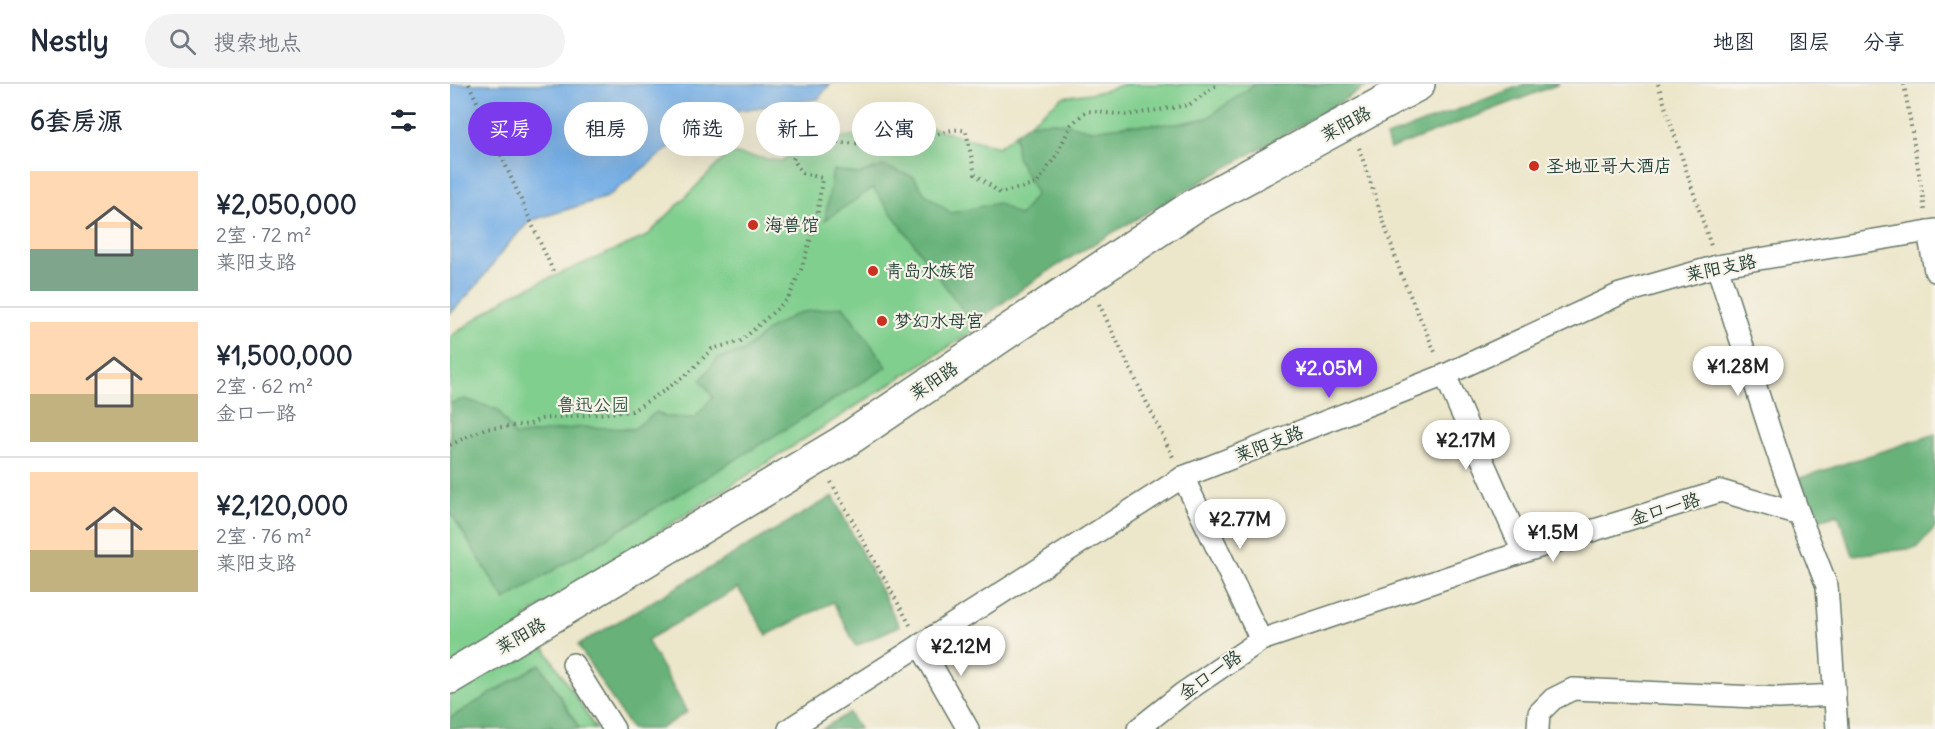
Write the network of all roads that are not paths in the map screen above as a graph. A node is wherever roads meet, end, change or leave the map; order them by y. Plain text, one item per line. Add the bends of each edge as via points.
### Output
1 (1418, 84) edge
2 (1932, 231) edge
3 (1717, 266) junction
4 (1935, 271) edge
5 (1445, 375) junction
6 (1183, 477) junction
7 (1799, 514) junction
8 (1523, 552) junction
9 (1261, 640) junction
10 (920, 645) junction
11 (573, 664) dead end
12 (450, 677) edge
13 (1835, 695) junction
14 (614, 729) edge
15 (789, 729) edge
16 (969, 729) edge
17 (1138, 729) edge
18 (1538, 729) edge
19 (1837, 729) edge

1 - 12 main road, 莱阳路 via 1196,205 818,458
2 - 3 street, 莱阳支路
2 - 4 street
3 - 5 street, 莱阳支路 via 1620,294
3 - 7 street
5 - 6 street, 莱阳支路
5 - 8 street
6 - 9 street
6 - 10 street, 莱阳支路
7 - 8 street, 金口一路 via 1721,491
7 - 13 street via 1827,586
8 - 9 street, 金口一路
9 - 17 street, 金口一路
10 - 15 street, 莱阳支路
10 - 16 street
11 - 14 street
13 - 18 street via 1779,698 1573,689 1553,699 1539,713
13 - 19 street

